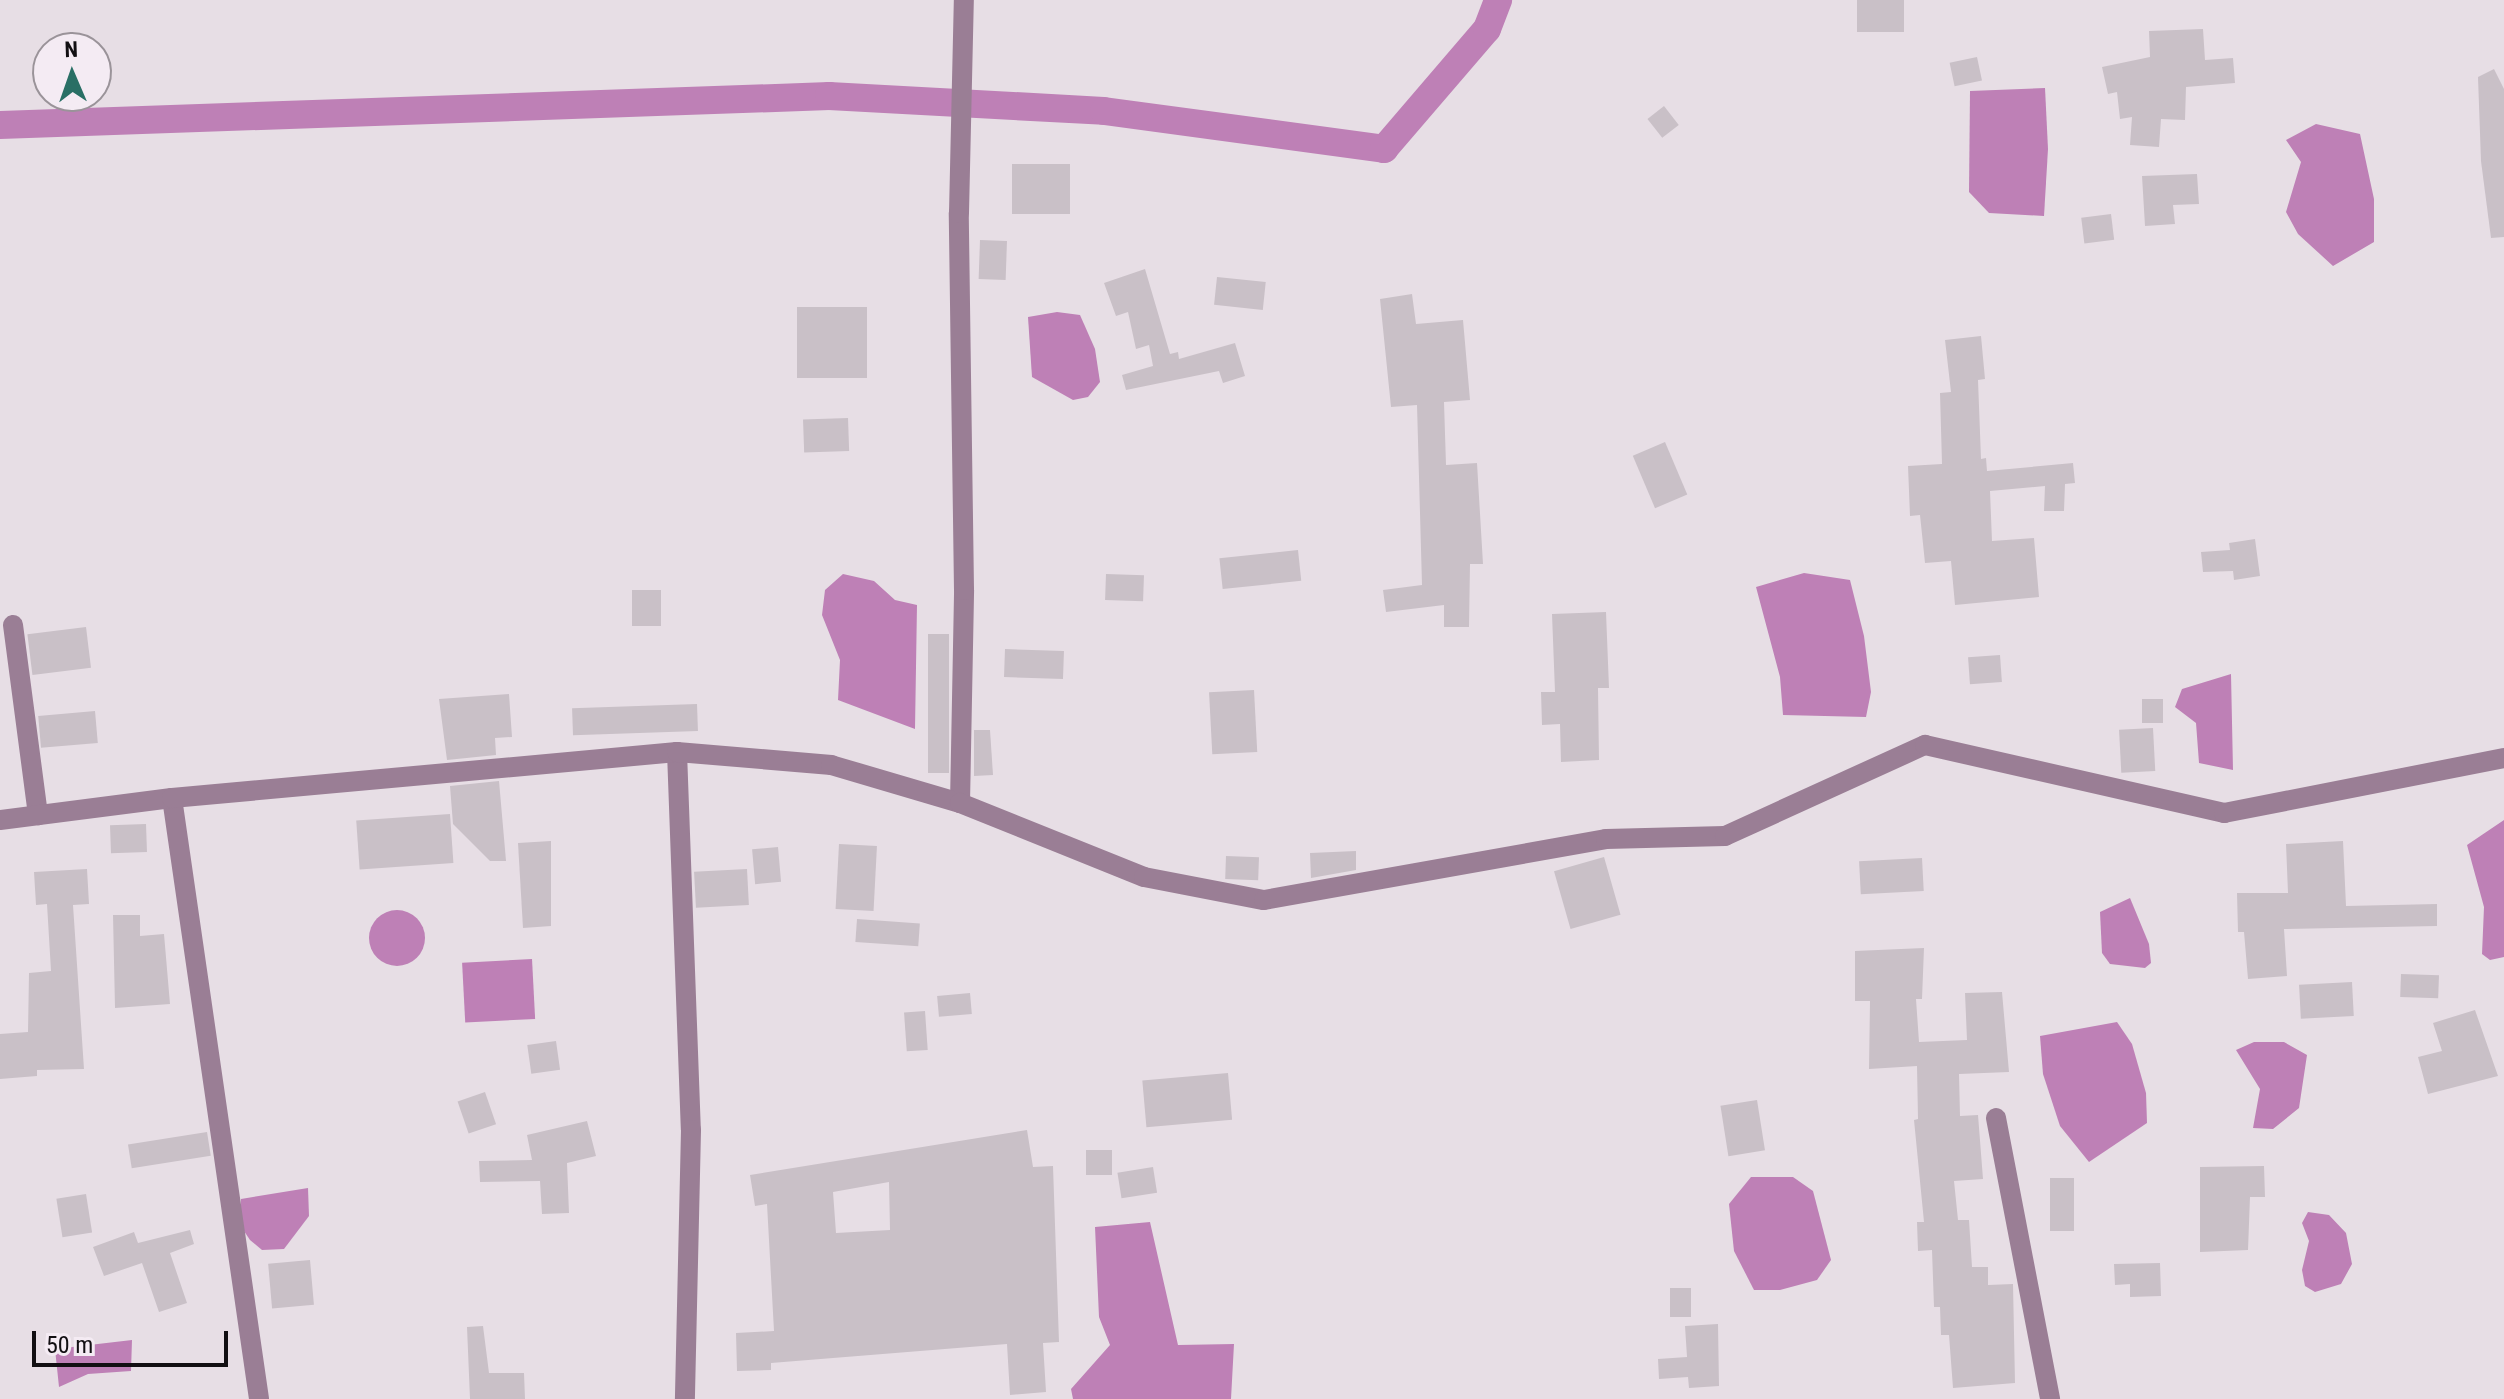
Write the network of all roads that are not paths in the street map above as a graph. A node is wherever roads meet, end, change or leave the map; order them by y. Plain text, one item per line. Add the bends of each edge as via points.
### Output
1 (964, 6) edge
2 (13, 625) dead end
3 (677, 752) junction
4 (2504, 758) edge
5 (172, 798) junction
6 (960, 803) junction
7 (38, 815) junction
8 (0, 820) edge
9 (1996, 1118) dead end
10 (259, 1399) edge
11 (685, 1399) edge
12 (2050, 1399) edge

1 - 6 street
2 - 7 street
3 - 5 street
3 - 6 street via 831,765
3 - 11 street via 691,1130
4 - 6 street via 2224,813 1925,745 1725,836 1606,839 1264,900 1144,877
5 - 7 street
5 - 10 street
7 - 8 street
9 - 12 street

